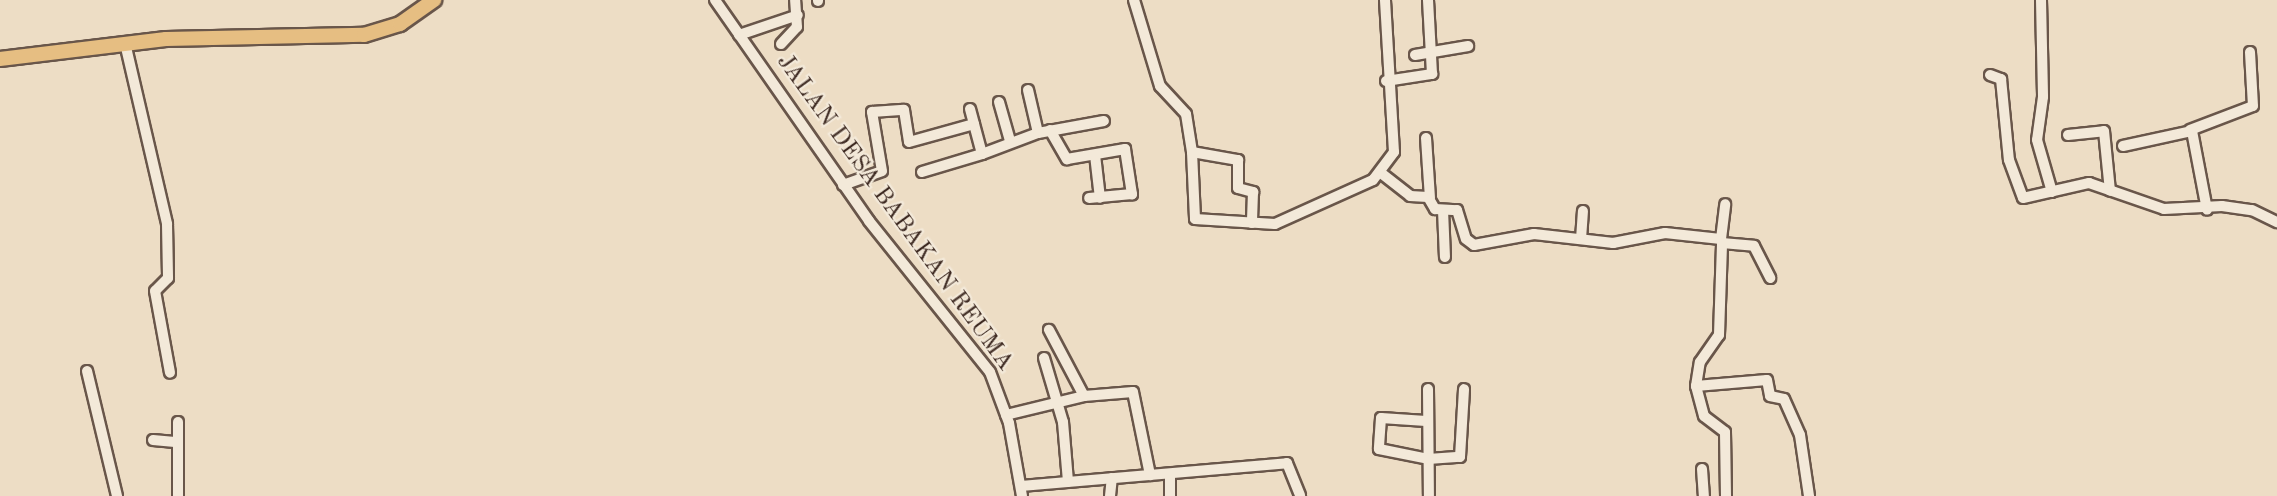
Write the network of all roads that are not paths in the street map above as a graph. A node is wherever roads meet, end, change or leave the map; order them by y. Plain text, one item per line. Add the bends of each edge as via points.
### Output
1 (434, 0) edge
2 (715, 0) edge
3 (795, 0) edge
4 (1134, 0) edge
5 (1385, 0) edge
6 (1428, 0) edge
7 (2042, 0) edge
8 (798, 15) junction
9 (739, 35) junction
10 (125, 43) junction
11 (781, 44) dead end
12 (1468, 46) dead end
13 (2250, 52) dead end
14 (1431, 54) junction
15 (1414, 56) dead end
16 (0, 59) edge
17 (1990, 75) dead end
18 (1386, 81) junction
19 (1028, 90) dead end
20 (999, 102) dead end
21 (970, 109) dead end
22 (1104, 121) dead end
23 (974, 124) junction
24 (1050, 130) junction
25 (2190, 130) junction
26 (1038, 133) junction
27 (2068, 135) dead end
28 (1426, 138) dead end
29 (1010, 141) junction
30 (2123, 146) dead end
31 (1192, 152) junction
32 (982, 154) junction
33 (1095, 154) junction
34 (922, 172) dead end
35 (1381, 172) junction
36 (843, 185) junction
37 (2109, 191) junction
38 (2052, 192) junction
39 (1430, 198) junction
40 (1725, 204) dead end
41 (1443, 210) junction
42 (2207, 210) junction
43 (1583, 211) dead end
44 (2277, 222) edge
45 (1252, 223) junction
46 (1581, 239) junction
47 (1721, 241) junction
48 (1445, 257) dead end
49 (1770, 278) dead end
50 (1049, 330) dead end
51 (1044, 358) dead end
52 (87, 371) dead end
53 (170, 374) dead end
54 (1696, 386) junction
55 (1428, 389) dead end
56 (1464, 389) dead end
57 (1084, 396) junction
58 (1059, 403) junction
59 (1006, 415) junction
60 (1426, 421) junction
61 (178, 422) dead end
62 (153, 440) dead end
63 (176, 442) junction
64 (1428, 459) junction
65 (1702, 469) dead end
66 (1150, 475) junction
67 (1170, 477) junction
68 (1112, 478) junction
69 (1068, 482) junction
70 (1022, 491) edge
71 (117, 496) edge
72 (178, 496) edge
73 (1110, 496) edge
74 (1170, 496) edge
75 (1300, 496) edge
76 (1429, 496) edge
77 (1704, 496) edge
78 (1726, 496) edge
79 (1809, 496) edge

1 - 10 main road via 400,24 364,35
2 - 9 street, JALAN DESA BABAKAN REUMA
3 - 8 street
4 - 31 street via 1160,86 1186,114
5 - 18 street
6 - 14 street
7 - 38 street via 2043,97 2037,148
8 - 9 street
8 - 11 street via 797,27
9 - 36 street, JALAN DESA BABAKAN REUMA
10 - 16 main road
10 - 53 street via 167,224 168,279 155,291
12 - 14 street
13 - 25 street via 2253,106
14 - 15 street
14 - 18 street via 1430,76
17 - 38 street via 2001,79 2009,160 2019,193 2027,198
18 - 35 street via 1394,152
19 - 26 street
20 - 29 street
21 - 23 street
22 - 24 street
23 - 32 street
23 - 36 street via 909,142 904,110 872,112 882,171
24 - 26 street
24 - 33 street via 1067,159
25 - 30 street
25 - 42 street
26 - 29 street
27 - 37 street via 2104,131
28 - 39 street
29 - 32 street
31 - 45 street via 1238,160 1238,188 1252,192
31 - 45 street via 1191,218
32 - 34 street
33 - 33 street via 1095,198 1132,194 1125,149
35 - 39 street via 1410,196
35 - 45 street via 1337,201 1287,221
36 - 59 street, JALAN DESA BABAKAN REUMA via 981,359
37 - 38 street via 2089,183
37 - 42 street via 2164,209
39 - 41 street via 1435,209
40 - 47 street
41 - 46 street via 1459,211 1466,239 1474,245 1534,234
41 - 48 street
42 - 44 street via 2252,210
43 - 46 street
46 - 47 street via 1613,243 1665,233
47 - 49 street via 1754,246
47 - 54 street via 1719,335 1700,362
50 - 57 street
51 - 58 street
52 - 71 street
54 - 78 street via 1704,416 1725,432
54 - 79 street via 1767,380 1770,396 1784,399 1800,435
55 - 60 street
56 - 64 street via 1461,455
57 - 58 street
57 - 66 street via 1133,392
58 - 59 street
58 - 69 street
59 - 70 street, JALAN DESA BABAKAN REUMA
60 - 64 street
60 - 64 street via 1383,417 1378,446 1383,452
61 - 63 street
62 - 63 street
63 - 72 street
64 - 76 street
65 - 77 street
66 - 67 street
66 - 68 street
67 - 74 street
67 - 75 street via 1287,463
68 - 69 street
68 - 73 street
69 - 70 street

